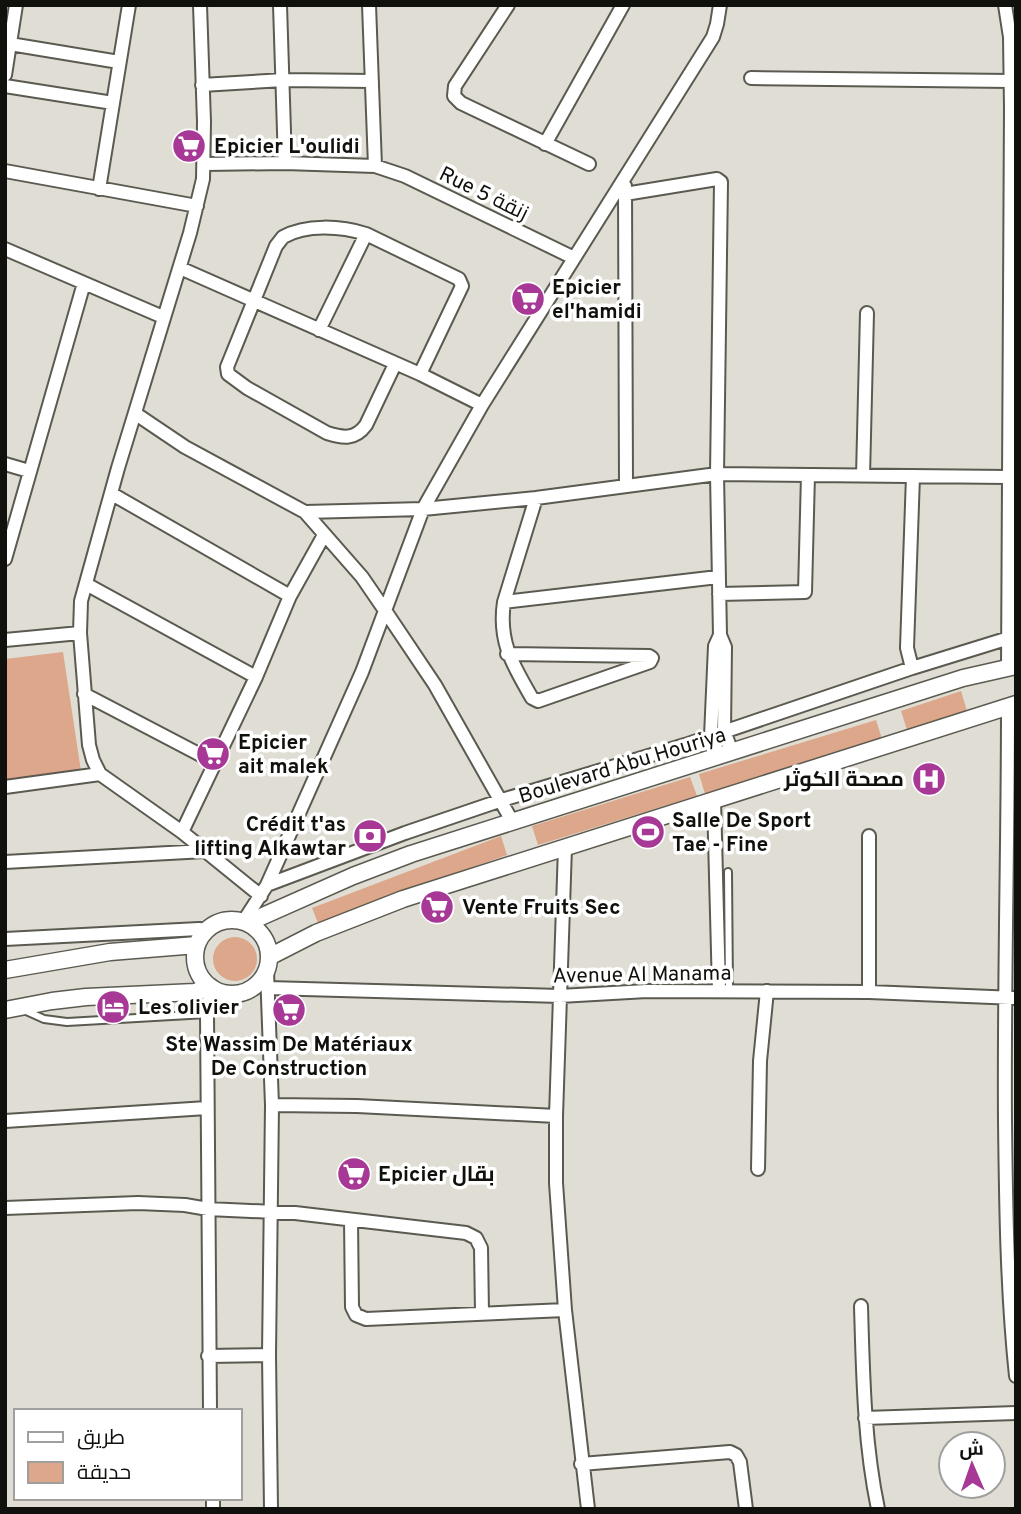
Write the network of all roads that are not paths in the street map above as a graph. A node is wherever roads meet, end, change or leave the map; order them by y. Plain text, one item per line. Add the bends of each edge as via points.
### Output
1 (16, 5) edge
2 (128, 5) edge
3 (200, 5) edge
4 (280, 5) edge
5 (369, 5) edge
6 (508, 5) edge
7 (623, 5) edge
8 (720, 5) edge
9 (1004, 5) edge
10 (10, 44) junction
11 (119, 62) junction
12 (5, 75) edge
13 (751, 79) dead end
14 (284, 80) junction
15 (372, 81) junction
16 (1011, 81) junction
17 (202, 85) junction
18 (5, 86) edge
19 (113, 103) junction
20 (545, 144) junction
21 (285, 163) junction
22 (205, 164) junction
23 (589, 164) dead end
24 (375, 166) junction
25 (5, 171) edge
26 (624, 175) junction
27 (99, 189) junction
28 (625, 194) junction
29 (197, 206) junction
30 (366, 234) junction
31 (5, 249) edge
32 (1013, 250) edge
33 (574, 258) junction
34 (180, 268) junction
35 (84, 283) junction
36 (256, 301) junction
37 (867, 313) dead end
38 (163, 317) junction
39 (319, 330) junction
40 (395, 364) junction
41 (420, 374) junction
42 (1013, 386) edge
43 (482, 405) junction
44 (136, 414) junction
45 (5, 464) edge
46 (29, 471) junction
47 (717, 474) junction
48 (808, 475) junction
49 (863, 476) junction
50 (913, 476) junction
51 (1008, 477) junction
52 (626, 485) junction
53 (112, 494) junction
54 (536, 498) junction
55 (423, 509) junction
56 (305, 512) junction
57 (324, 535) junction
58 (5, 559) edge
59 (718, 577) junction
60 (86, 584) junction
61 (719, 594) junction
62 (290, 596) junction
63 (504, 602) junction
64 (386, 612) junction
65 (79, 633) junction
66 (1009, 638) junction
67 (5, 640) edge
68 (508, 653) junction
69 (1012, 667) edge
70 (912, 668) junction
71 (256, 677) junction
72 (84, 694) junction
73 (1012, 705) edge
74 (718, 733) junction
75 (725, 754) junction
76 (216, 762) junction
77 (100, 774) junction
78 (5, 787) edge
79 (502, 800) junction
80 (714, 800) junction
81 (512, 821) junction
82 (182, 832) junction
83 (869, 836) dead end
84 (565, 846) junction
85 (205, 851) junction
86 (5, 862) edge
87 (728, 872) dead end
88 (264, 890) junction
89 (245, 923) junction
90 (207, 930) junction
91 (5, 939) edge
92 (197, 944) junction
93 (268, 964) junction
94 (5, 970) edge
95 (268, 988) junction
96 (213, 989) junction
97 (724, 990) junction
98 (766, 991) junction
99 (869, 992) junction
100 (561, 996) junction
101 (1010, 998) edge
102 (11, 1008) edge
103 (207, 1014) junction
104 (1010, 1081) edge
105 (272, 1105) junction
106 (207, 1108) junction
107 (556, 1115) junction
108 (5, 1121) edge
109 (758, 1169) dead end
110 (5, 1208) edge
111 (208, 1209) junction
112 (272, 1211) junction
113 (351, 1220) junction
114 (1011, 1263) edge
115 (861, 1306) dead end
116 (565, 1310) junction
117 (482, 1312) junction
118 (269, 1355) junction
119 (208, 1356) junction
120 (1016, 1376) edge
121 (210, 1409) edge
122 (1016, 1413) edge
123 (864, 1418) junction
124 (581, 1464) junction
125 (271, 1509) edge
126 (588, 1509) edge
127 (746, 1509) edge
128 (878, 1509) edge

1 - 10 street
2 - 11 street
3 - 17 street
4 - 14 street
5 - 15 street
6 - 20 street via 455,86 454,96
7 - 20 street
8 - 26 street via 713,37
9 - 16 street
10 - 11 street
10 - 12 street
11 - 19 street
13 - 16 street
14 - 15 street
14 - 17 street
14 - 21 street
15 - 24 street
16 - 32 street
17 - 22 street
18 - 19 street
19 - 27 street
20 - 23 street
21 - 22 street, Rue 5 زنقة
21 - 24 street, Rue 5 زنقة
22 - 29 street
24 - 33 street, Rue 5 زنقة via 405,176
25 - 27 street
26 - 28 street
26 - 33 street
27 - 29 street
28 - 47 street via 721,182
28 - 52 street
29 - 34 street
30 - 36 street via 337,228 286,234 276,246
30 - 39 street
30 - 41 street via 462,282
31 - 35 street
32 - 42 street
33 - 43 street
34 - 36 street
34 - 38 street
35 - 38 street
35 - 46 street
36 - 39 street
36 - 40 street via 228,374 327,433 340,437 360,433
37 - 49 street
38 - 44 street
39 - 40 street
40 - 41 street
41 - 43 street
42 - 51 street
43 - 55 street
44 - 53 street
44 - 56 street via 185,447
45 - 46 street
46 - 58 street
47 - 48 street
47 - 52 street
47 - 59 street
48 - 49 street
48 - 61 street via 805,592
49 - 50 street
50 - 51 street
50 - 70 street via 907,648
51 - 66 street
52 - 54 street
53 - 60 street
53 - 62 street
54 - 55 street
54 - 63 street
55 - 56 street
55 - 64 street
56 - 57 street
57 - 62 street
57 - 64 street
59 - 61 street
59 - 63 street
60 - 65 street
60 - 71 street
61 - 74 street via 720,635 725,647
62 - 71 street
63 - 68 street via 501,619
64 - 79 street
64 - 88 street
65 - 67 street
65 - 72 street
66 - 69 street
66 - 70 street
68 - 68 street via 649,656 652,658 538,701
69 - 75 main road, Boulevard Abu Houriya via 963,678
70 - 74 street
71 - 76 street
72 - 76 street
72 - 77 street via 89,745
73 - 80 main road
73 - 101 street
74 - 75 street
74 - 79 street
75 - 81 main road, Boulevard Abu Houriya
76 - 82 street
77 - 78 street
77 - 82 street
79 - 81 street
79 - 88 street
80 - 84 main road
80 - 97 street
81 - 89 main road, Boulevard Abu Houriya via 353,876
82 - 85 street
83 - 99 street
84 - 93 main road via 316,933
84 - 100 street
85 - 86 street
85 - 88 street
87 - 97 lane
88 - 89 street
89 - 90 main road via 226,921
89 - 93 main road via 264,937
90 - 91 street
90 - 92 main road
92 - 94 main road via 110,952
92 - 96 main road via 196,966
93 - 95 street
93 - 96 main road via 257,985 245,992
95 - 100 street, Avenue Al Manama
95 - 105 street
96 - 102 main road via 86,997
96 - 103 street
97 - 98 street, Avenue Al Manama
97 - 100 street, Avenue Al Manama
98 - 99 street, Avenue Al Manama
98 - 109 street
99 - 101 street, Avenue Al Manama
100 - 107 street
101 - 104 street
102 - 103 lane via 67,1022
103 - 106 street
104 - 114 street
105 - 107 street
105 - 112 street
106 - 108 street
106 - 111 street
107 - 116 street via 557,1219
110 - 111 street via 138,1203
111 - 112 street
111 - 119 street
112 - 113 street
112 - 118 street
113 - 117 street via 466,1233 476,1238 481,1248
113 - 117 street via 352,1307 356,1315 366,1319
114 - 120 street
115 - 123 street
116 - 117 street
116 - 124 street
118 - 119 street
118 - 125 street
119 - 121 street
122 - 123 street
123 - 128 street
124 - 126 street
124 - 127 street via 730,1452 740,1462

